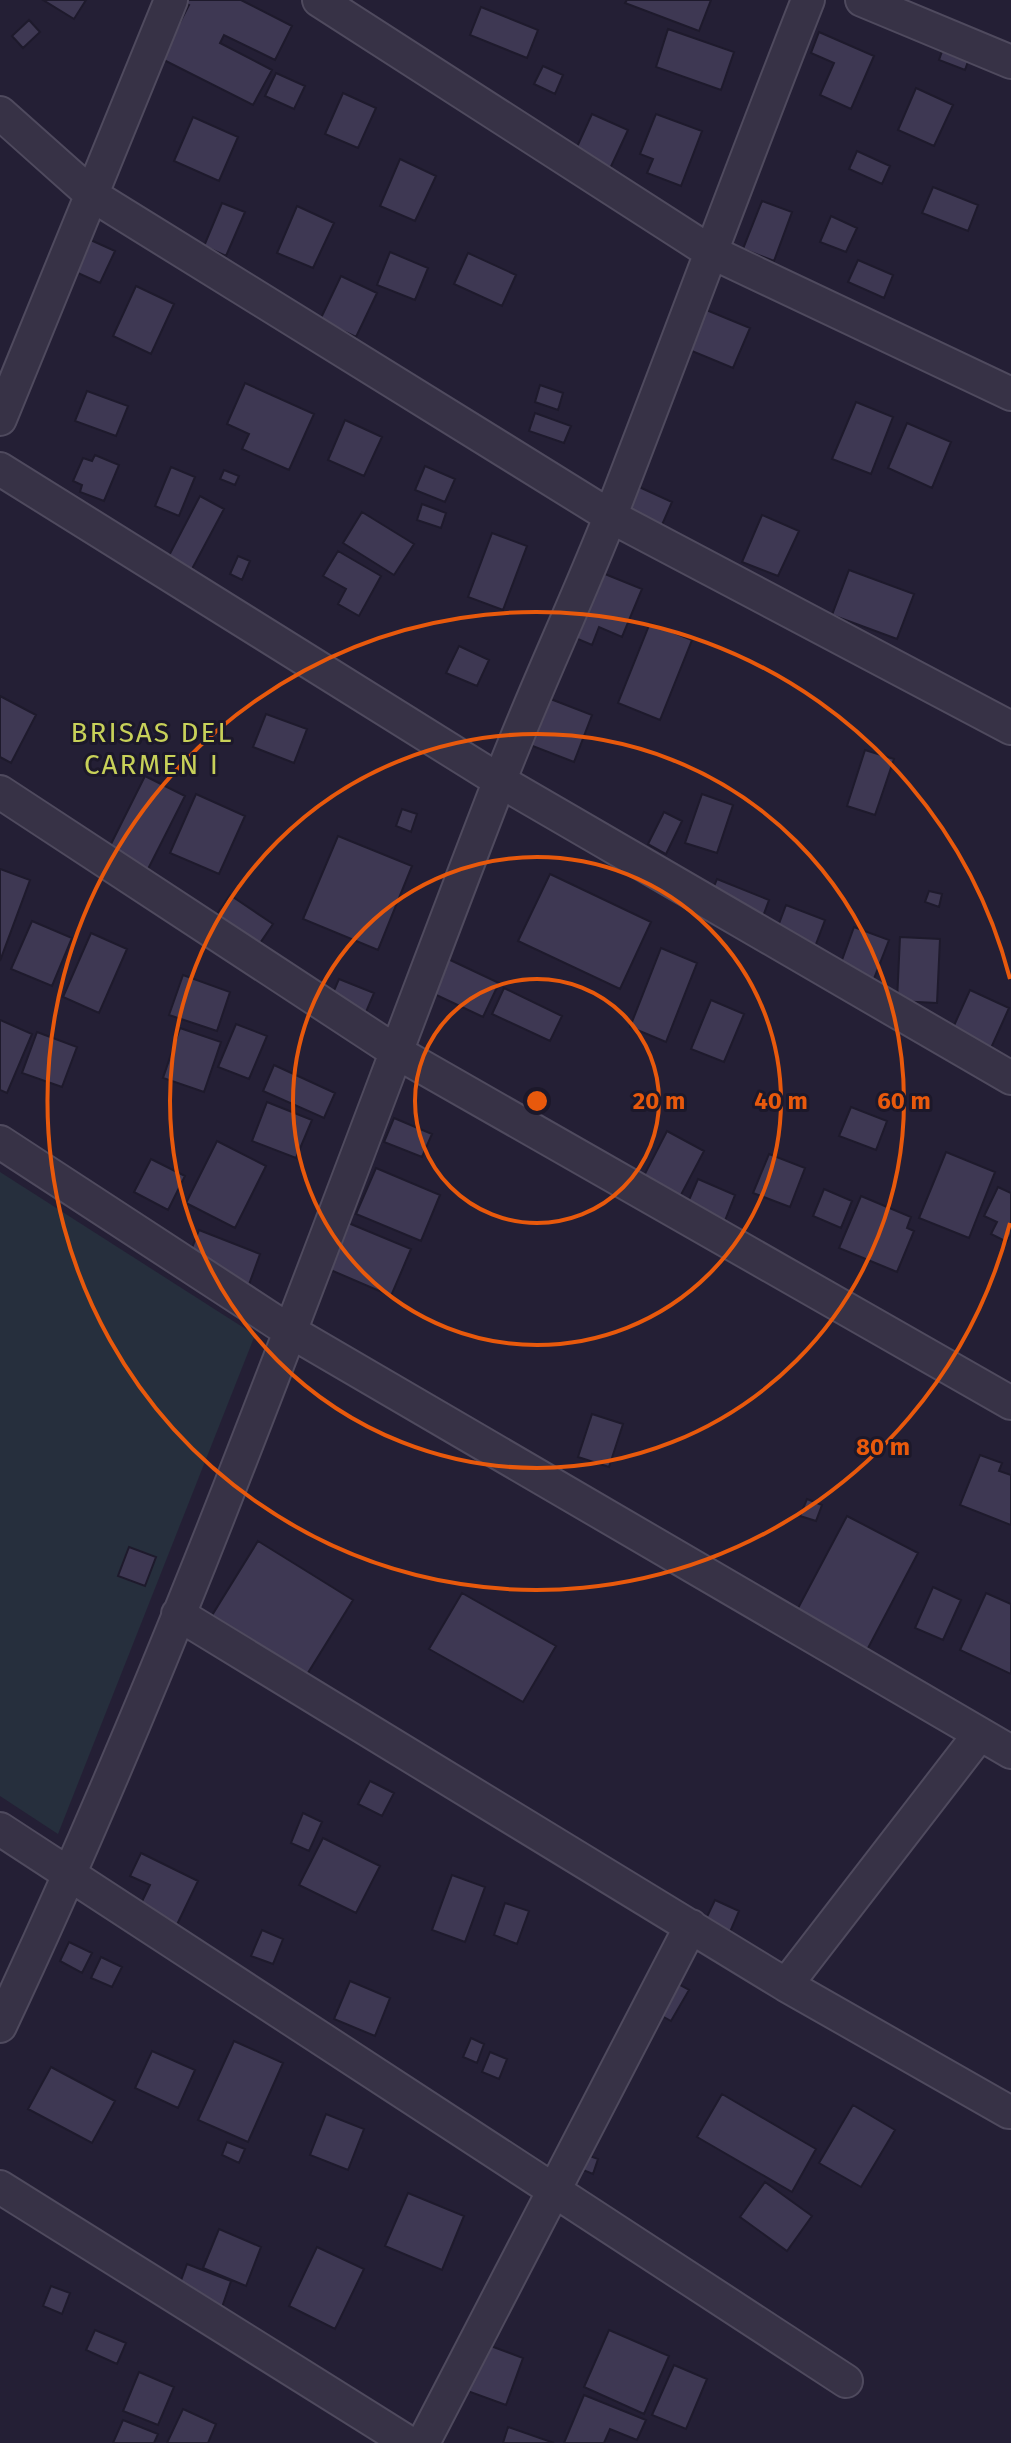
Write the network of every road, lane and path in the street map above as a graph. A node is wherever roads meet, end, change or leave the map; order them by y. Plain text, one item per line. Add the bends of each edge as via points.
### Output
1 (171, 0) edge
2 (319, 0) edge
3 (808, 0) edge
4 (862, 0) edge
5 (1011, 62) edge
6 (0, 113) edge
7 (92, 195) junction
8 (709, 251) junction
9 (1011, 394) edge
10 (0, 419) edge
11 (0, 469) edge
12 (610, 516) junction
13 (1011, 728) edge
14 (500, 781) junction
15 (0, 792) edge
16 (398, 1053) junction
17 (1011, 1078) edge
18 (0, 1142) edge
19 (288, 1330) junction
20 (1011, 1403) edge
21 (178, 1614) junction
22 (979, 1735) junction
23 (1011, 1752) edge
24 (0, 1829) edge
25 (71, 1876) junction
26 (691, 1926) junction
27 (786, 1985) junction
28 (0, 2026) edge
29 (1009, 2112) dead end
30 (0, 2187) edge
31 (555, 2188) junction
32 (846, 2381) dead end
33 (409, 2443) edge
34 (423, 2443) edge

1 - 7 street
2 - 8 street
3 - 8 street
4 - 5 street
6 - 7 street
7 - 10 street
7 - 12 street
8 - 9 street
8 - 12 street
11 - 14 street
12 - 13 street
12 - 14 street
14 - 16 street
14 - 17 street
15 - 16 street
16 - 19 street
16 - 20 street
18 - 19 street
19 - 21 street
19 - 22 street
21 - 25 street
21 - 26 street
22 - 23 street
22 - 27 street
24 - 25 street
25 - 28 street
25 - 31 street
26 - 27 street
26 - 31 street
27 - 29 street
30 - 33 street
31 - 32 street
31 - 34 street

